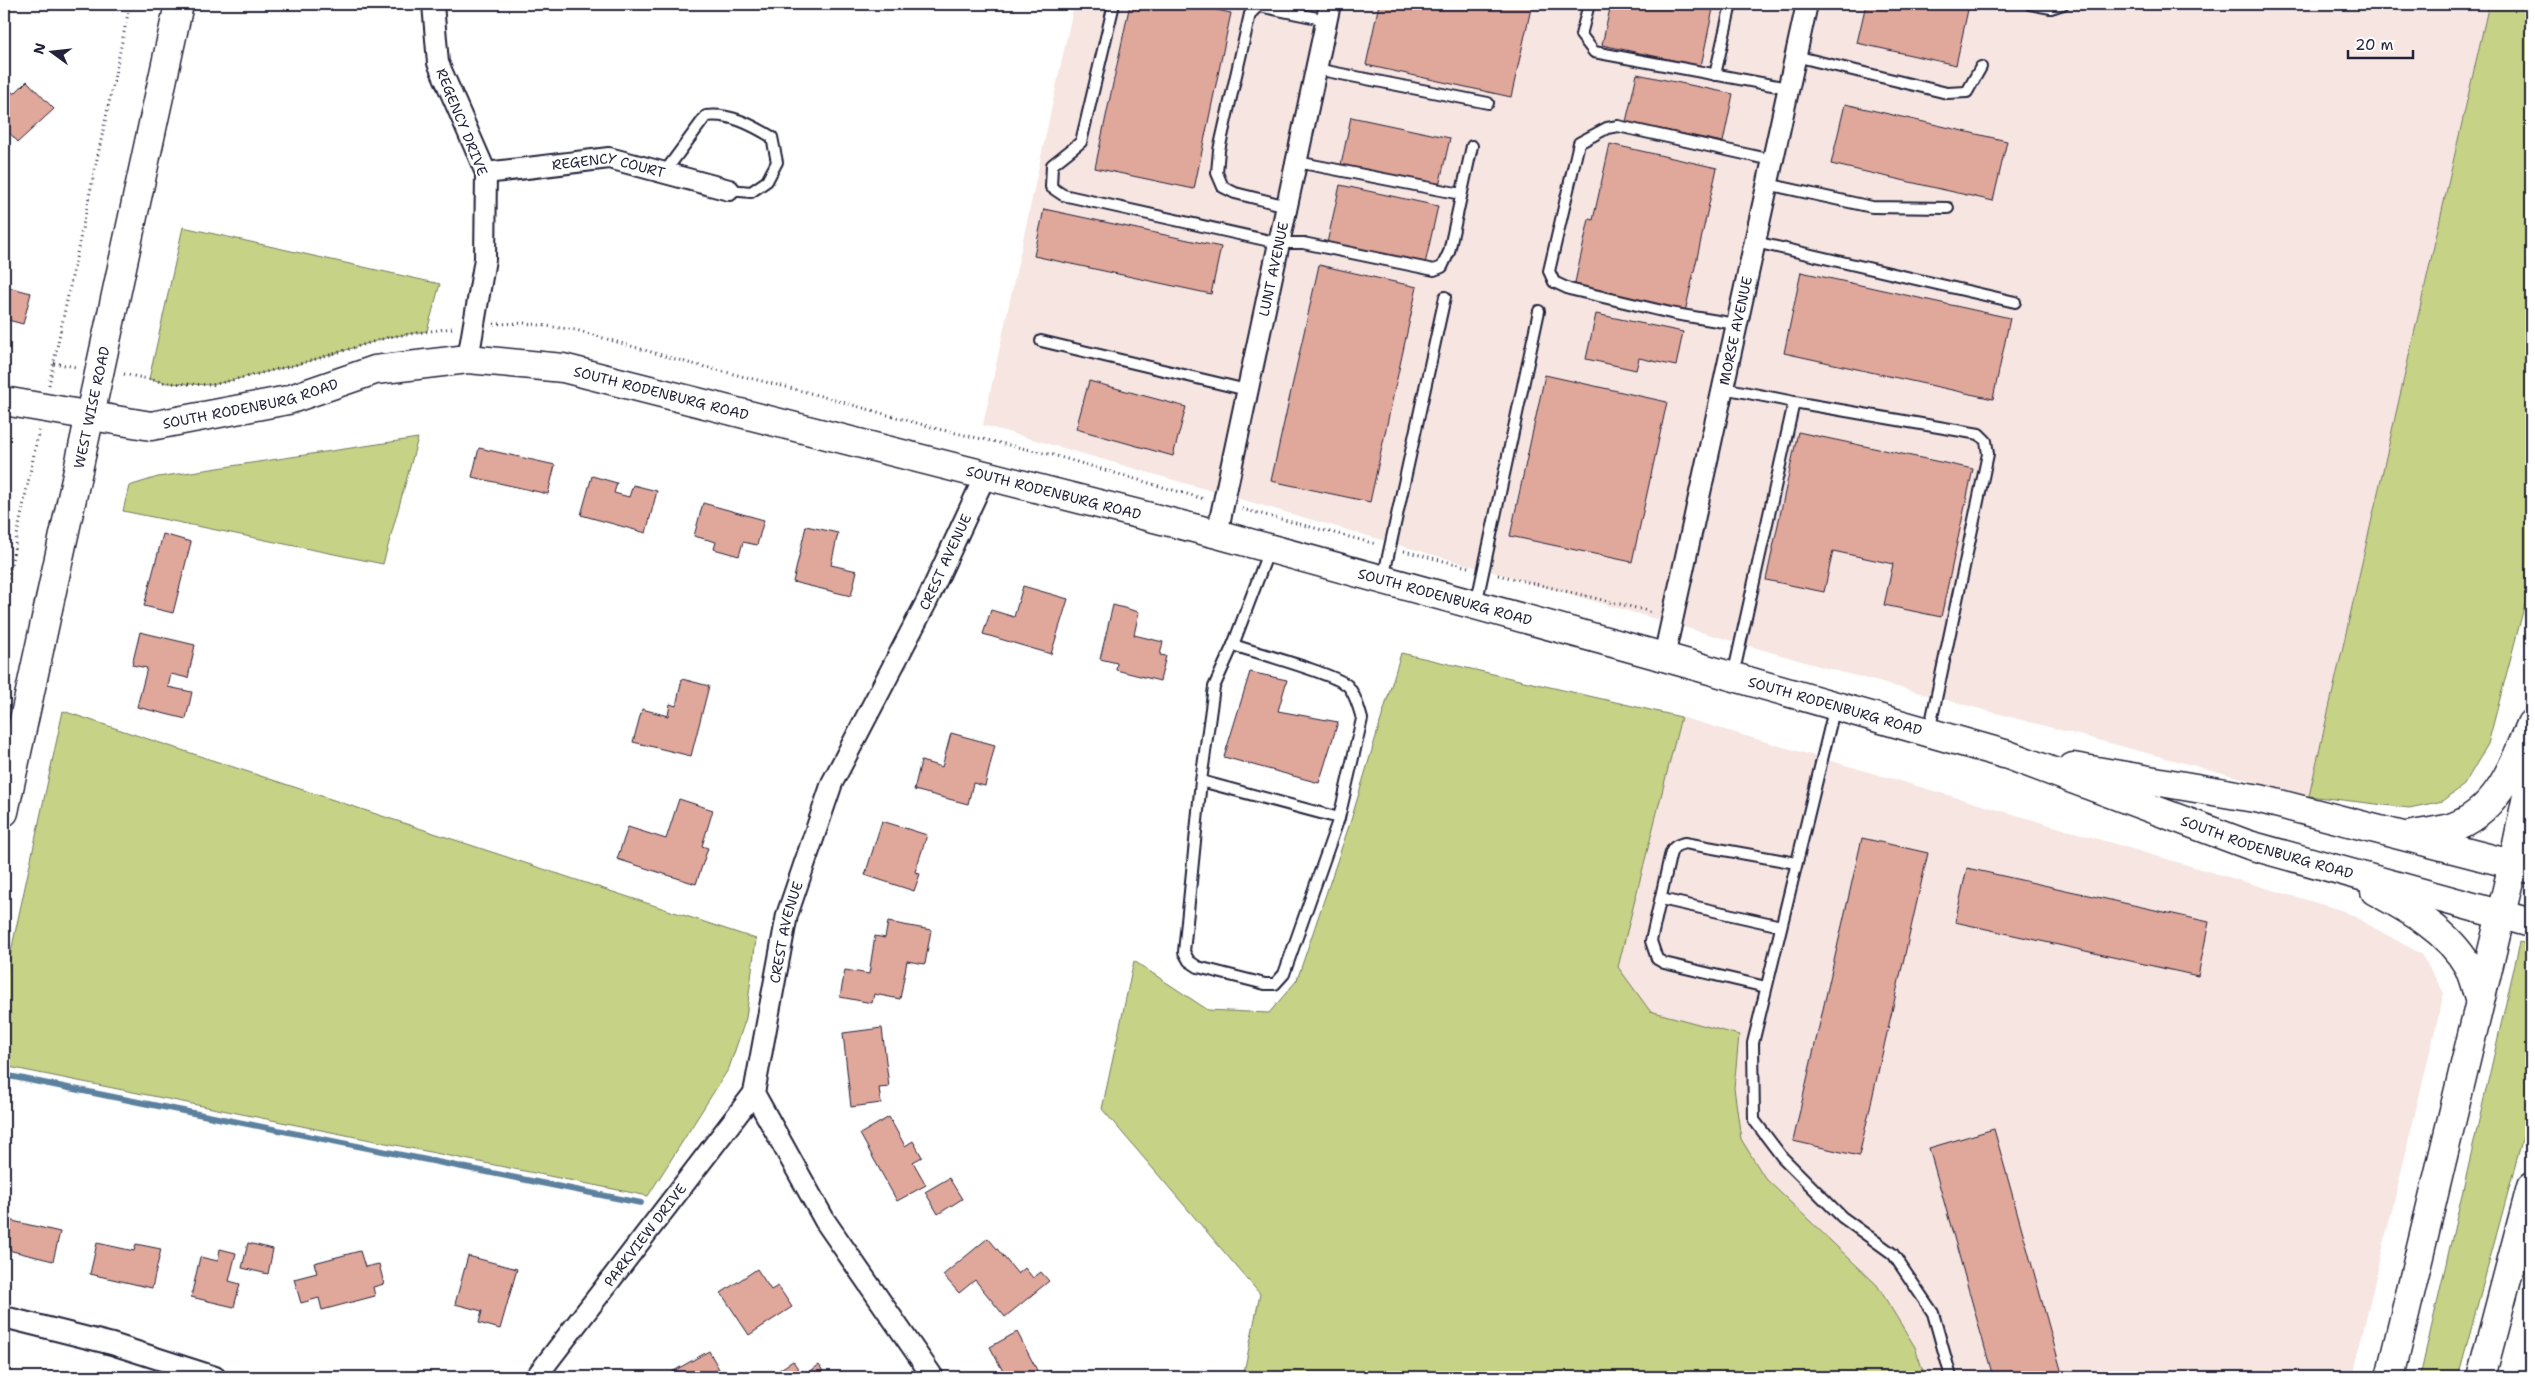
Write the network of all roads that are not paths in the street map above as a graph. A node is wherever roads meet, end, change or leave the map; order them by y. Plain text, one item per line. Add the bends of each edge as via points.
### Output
1 (179, 4) edge
2 (433, 4) edge
3 (1114, 4) edge
4 (1588, 4) edge
5 (1731, 4) edge
6 (1807, 4) edge
7 (2030, 4) edge
8 (2063, 4) edge
9 (1256, 5) edge
10 (1329, 12) edge
11 (1795, 56) junction
12 (1981, 68) dead end
13 (1316, 69) junction
14 (1715, 75) junction
15 (1788, 88) junction
16 (1488, 103) dead end
17 (1472, 146) dead end
18 (1772, 160) junction
19 (1297, 162) junction
20 (664, 173) junction
21 (486, 174) junction
22 (1767, 184) junction
23 (728, 190) joint
24 (1461, 194) junction
25 (1287, 206) junction
26 (1948, 208) dead end
27 (1755, 242) junction
28 (1279, 243) junction
29 (1445, 297) dead end
30 (2015, 302) dead end
31 (1539, 311) dead end
32 (1736, 324) junction
33 (1041, 341) dead end
34 (468, 359) junction
35 (1723, 388) junction
36 (1248, 390) junction
37 (4, 401) edge
38 (1794, 402) junction
39 (89, 416) junction
40 (985, 476) junction
41 (1217, 534) junction
42 (1270, 549) junction
43 (1382, 580) junction
44 (1476, 606) junction
45 (1233, 646) junction
46 (1664, 657) junction
47 (1733, 677) junction
48 (1835, 706) junction
49 (2531, 724) edge
50 (1929, 732) junction
51 (2008, 755) junction
52 (2531, 776) edge
53 (1202, 781) junction
54 (4, 812) edge
55 (1339, 818) junction
56 (2405, 836) junction
57 (1796, 864) junction
58 (2522, 866) edge
59 (2332, 868) junction
60 (1661, 899) junction
61 (2500, 915) junction
62 (2531, 923) edge
63 (1781, 926) junction
64 (1766, 987) junction
65 (2479, 999) junction
66 (754, 1093) junction
67 (2531, 1187) edge
68 (4, 1318) edge
69 (215, 1377) edge
70 (536, 1377) edge
71 (933, 1377) edge
72 (1952, 1377) edge
73 (2390, 1377) edge
74 (2481, 1377) edge

1 - 39 main road, WEST WISE ROAD
2 - 21 street, REGENCY DRIVE via 438,62
3 - 28 lane via 1081,142 1052,164 1051,187 1063,195
4 - 14 lane via 1581,35 1594,52
5 - 14 lane
6 - 11 street, MORSE AVENUE
7 - 8 lane via 2051,8
9 - 10 lane
9 - 25 lane via 1250,14 1219,150 1217,174 1223,188
10 - 13 street, LUNT AVENUE
11 - 12 lane via 1947,93 1967,92
11 - 15 street, MORSE AVENUE
13 - 16 lane
13 - 19 street, LUNT AVENUE
14 - 15 lane
15 - 18 street, MORSE AVENUE
17 - 24 lane
18 - 22 street, MORSE AVENUE
18 - 32 lane via 1618,126 1607,128 1579,143 1550,271 1554,282 1569,289 1675,314
19 - 24 lane
19 - 25 street, LUNT AVENUE
20 - 21 street, REGENCY COURT via 609,158
20 - 23 street, REGENCY COURT
20 - 23 lane via 706,116 719,115 754,126 772,137 777,162 767,181 751,192
21 - 34 street, REGENCY DRIVE via 485,258
22 - 26 lane via 1872,207
22 - 27 street, MORSE AVENUE
24 - 28 lane via 1449,252 1442,267 1434,270 1303,243
25 - 28 street, LUNT AVENUE
27 - 30 lane
27 - 32 street, MORSE AVENUE
28 - 36 street, LUNT AVENUE
29 - 43 lane
31 - 44 lane
32 - 35 street, MORSE AVENUE
33 - 36 lane
34 - 39 main road, SOUTH RODENBURG ROAD via 375,370 288,400 151,426
34 - 40 main road, SOUTH RODENBURG ROAD via 563,368
35 - 38 lane
35 - 46 street, MORSE AVENUE
36 - 41 street, LUNT AVENUE
37 - 39 main road, SOUTH RODENBURG ROAD
38 - 47 lane
38 - 50 lane via 1979,434 1986,440 1988,454
39 - 54 main road, WEST WISE ROAD
40 - 41 main road, SOUTH RODENBURG ROAD
40 - 66 street, CREST AVENUE via 928,601 832,783 788,915
41 - 42 main road, SOUTH RODENBURG ROAD
42 - 43 main road, SOUTH RODENBURG ROAD
42 - 45 lane
43 - 44 main road, SOUTH RODENBURG ROAD
44 - 46 main road, SOUTH RODENBURG ROAD
45 - 53 lane via 1214,687
45 - 55 lane via 1313,671 1347,686 1362,719
46 - 47 main road, SOUTH RODENBURG ROAD
47 - 48 main road, SOUTH RODENBURG ROAD
48 - 50 main road, SOUTH RODENBURG ROAD
48 - 57 lane
49 - 56 main road via 2503,786 2476,816 2451,827
50 - 51 main road, SOUTH RODENBURG ROAD
51 - 56 main road, SOUTH RODENBURG ROAD via 2260,799
51 - 59 main road, SOUTH RODENBURG ROAD via 2249,845
52 - 58 main road
53 - 55 lane
53 - 55 lane via 1184,952 1198,967 1275,984 1284,974
56 - 58 main road, SOUTH RODENBURG ROAD
57 - 60 lane via 1685,843 1677,845 1672,850
57 - 63 lane
58 - 61 main road
59 - 61 main road, SOUTH RODENBURG ROAD
59 - 65 main road via 2419,915 2468,966
60 - 63 lane
60 - 64 lane via 1652,941 1657,959
61 - 62 main road, SOUTH RODENBURG ROAD
61 - 65 main road
63 - 64 lane
64 - 72 lane via 1753,1043 1754,1120 1782,1157 1842,1217 1893,1254 1933,1313
65 - 73 main road
66 - 70 street, PARKVIEW DRIVE
66 - 71 street via 825,1221
67 - 74 main road
68 - 69 street via 112,1344

